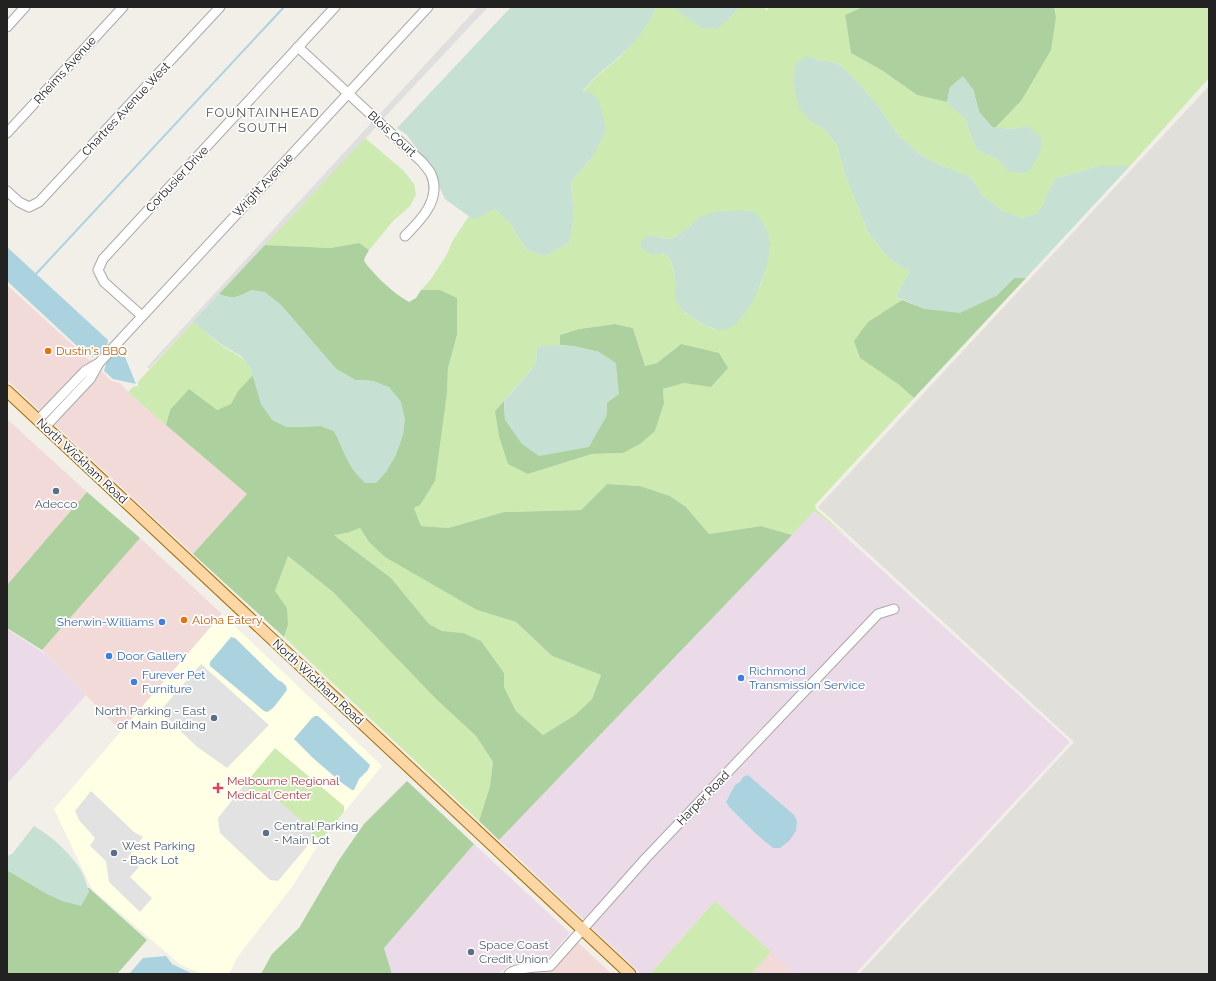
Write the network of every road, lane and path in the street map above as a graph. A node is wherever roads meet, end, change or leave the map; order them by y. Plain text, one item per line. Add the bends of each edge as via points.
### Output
1 (26, 7) edge
2 (123, 7) edge
3 (220, 7) edge
4 (335, 7) edge
5 (428, 7) edge
6 (7, 27) edge
7 (298, 47) junction
8 (348, 93) junction
9 (7, 134) edge
10 (7, 191) edge
11 (405, 236) dead end
12 (142, 316) junction
13 (7, 391) edge
14 (42, 424) junction
15 (894, 609) dead end
16 (583, 930) junction
17 (509, 974) edge
18 (630, 974) edge

1 - 6 street
2 - 9 street, Rheims Avenue
3 - 10 street, Chartres Avenue West via 39,202 29,207
4 - 7 street, Corbusier Drive
5 - 8 street, Wright Avenue
7 - 8 street, Blois Court
7 - 12 street, Corbusier Drive via 103,258 98,270 104,282
8 - 11 street, Blois Court via 422,162 431,174 434,186 433,200 424,217
8 - 12 street, Wright Avenue
12 - 14 street, Wright Avenue via 99,363 90,379
13 - 14 main road, North Wickham Road
14 - 16 main road, North Wickham Road
15 - 16 street, Harper Road via 878,614 646,858
16 - 17 street, Harper Road via 550,966 511,971
16 - 18 main road, North Wickham Road

